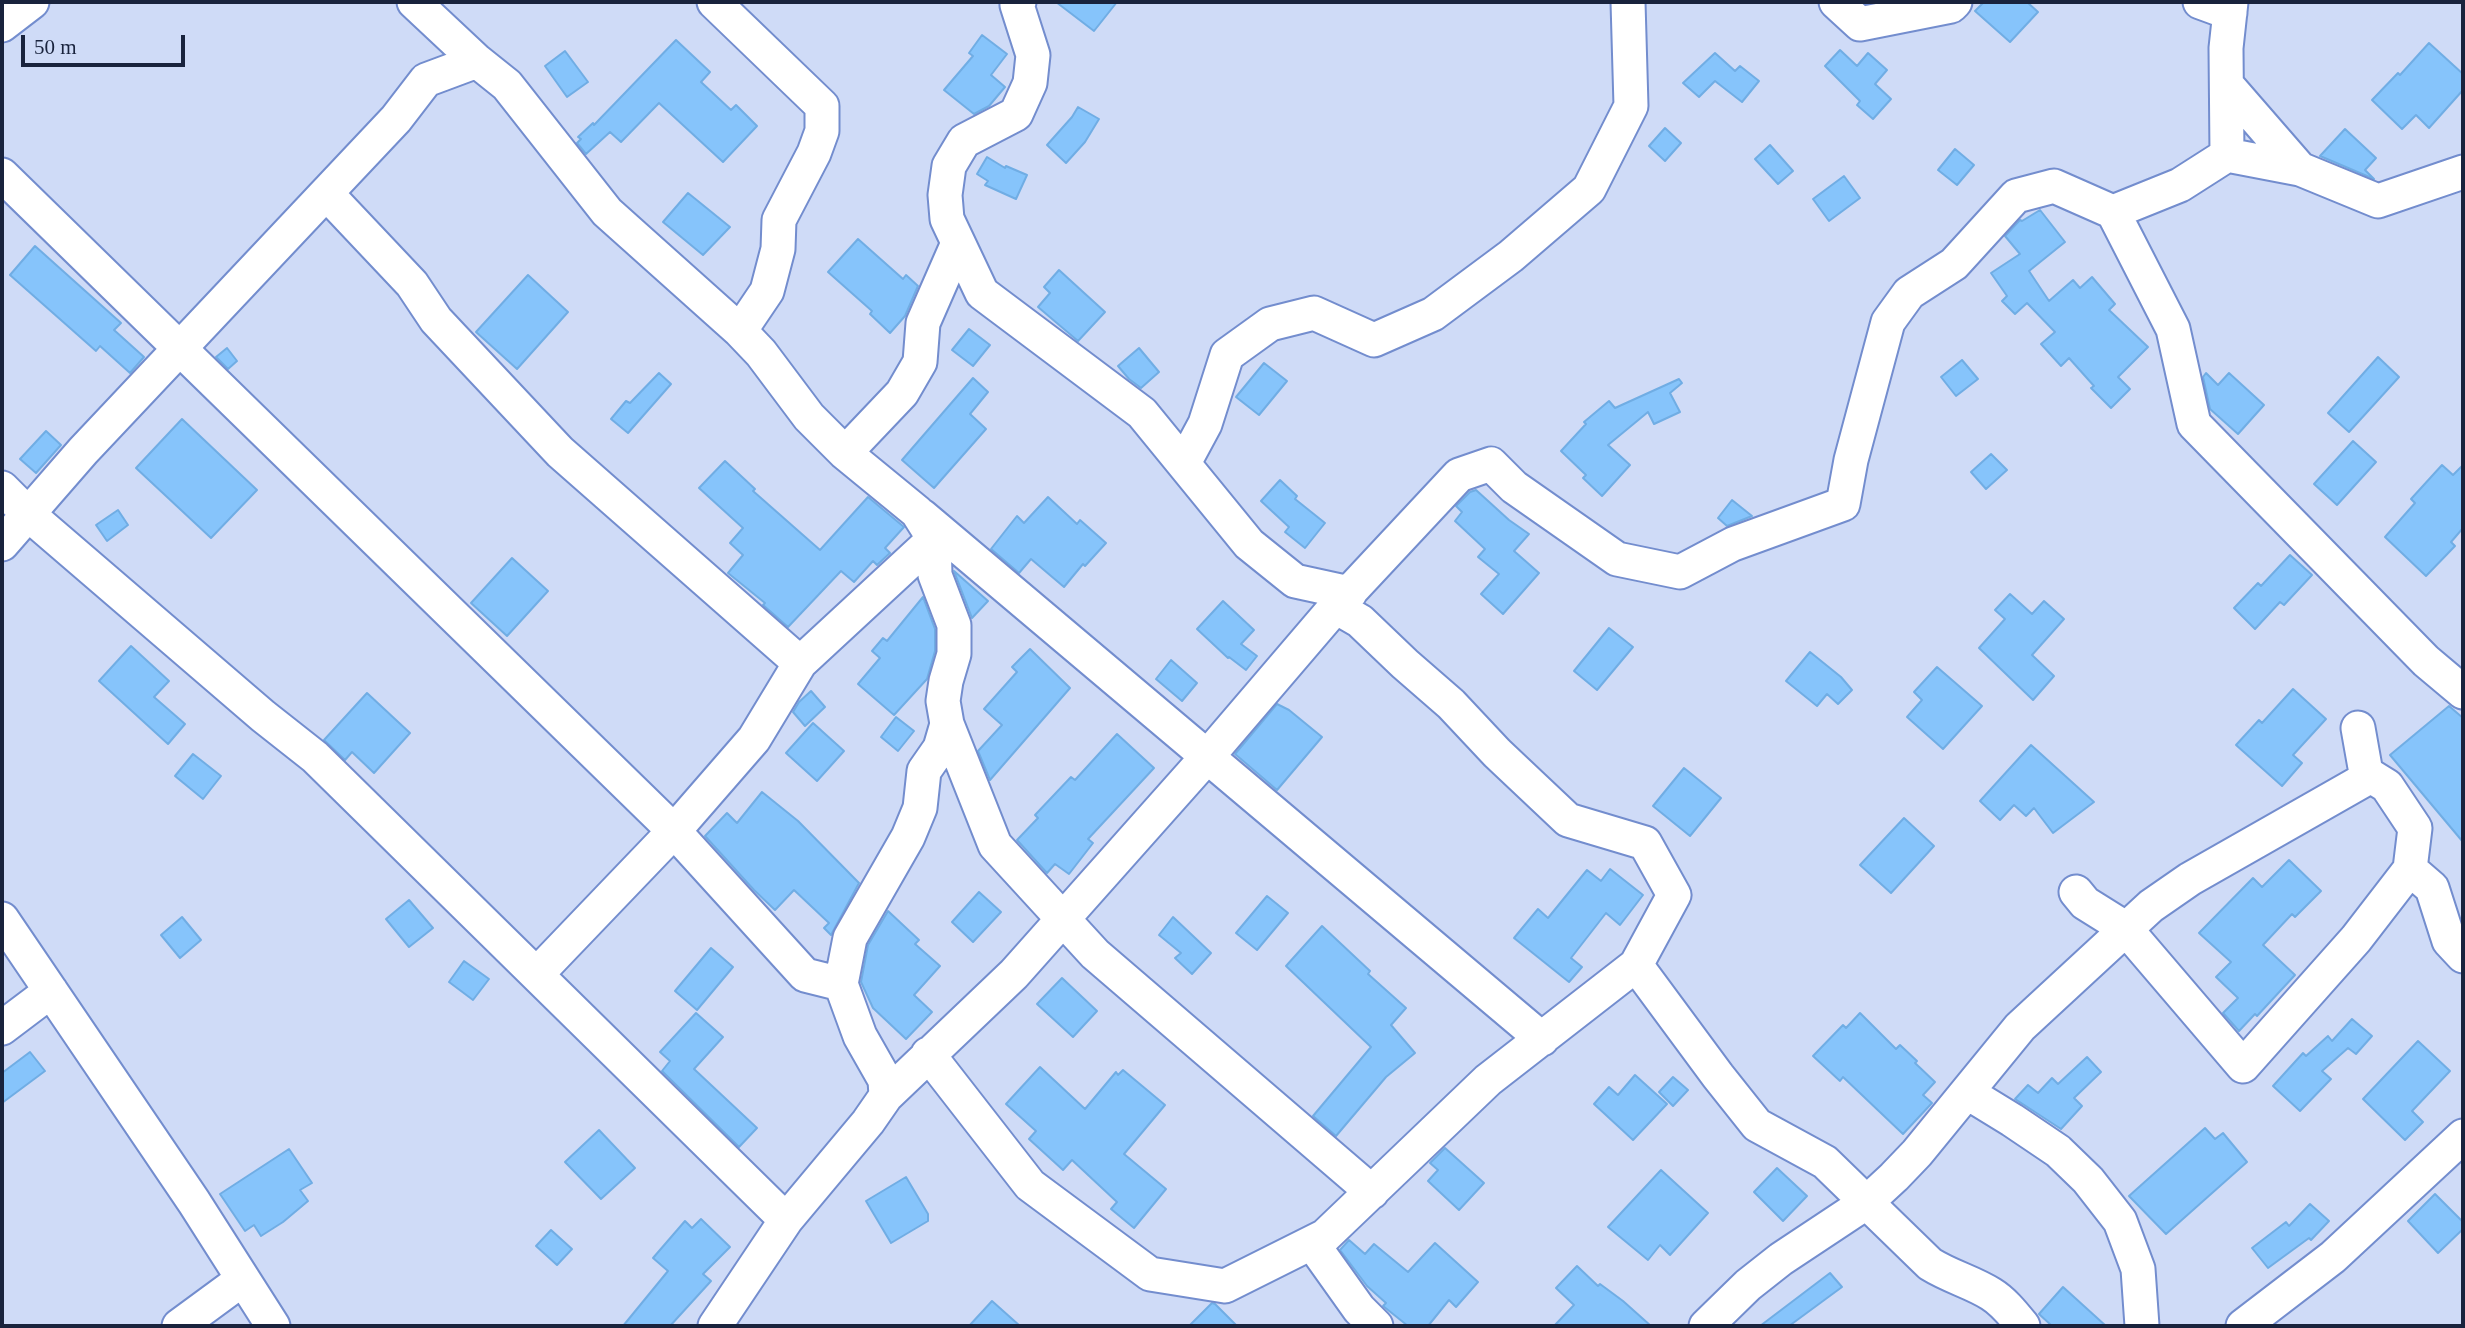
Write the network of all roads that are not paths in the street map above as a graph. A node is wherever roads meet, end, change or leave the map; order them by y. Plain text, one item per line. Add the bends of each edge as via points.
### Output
1 (32, 2) edge
2 (414, 2) edge
3 (714, 2) edge
4 (1019, 2) edge
5 (1628, 2) edge
6 (1836, 2) edge
7 (1955, 2) edge
8 (2220, 5) edge
9 (2, 25) edge
10 (477, 61) junction
11 (2227, 85) junction
12 (2227, 155) junction
13 (2300, 169) junction
14 (2463, 172) edge
15 (2, 175) edge
16 (327, 194) junction
17 (2113, 212) junction
18 (958, 243) junction
19 (740, 331) junction
20 (181, 349) junction
21 (845, 453) junction
22 (1184, 463) junction
23 (2, 488) edge
24 (29, 514) junction
25 (926, 526) junction
26 (2, 544) edge
27 (1340, 602) junction
28 (800, 663) junction
29 (2463, 692) edge
30 (947, 724) junction
31 (2358, 728) dead end
32 (1208, 757) junction
33 (2366, 774) junction
34 (674, 831) junction
35 (2410, 869) junction
36 (2076, 892) dead end
37 (1062, 918) junction
38 (2, 919) edge
39 (2125, 928) junction
40 (2463, 956) edge
41 (1636, 965) junction
42 (537, 974) junction
43 (841, 984) junction
44 (51, 991) junction
45 (2, 1028) edge
46 (1542, 1039) junction
47 (928, 1054) junction
48 (1968, 1093) junction
49 (886, 1096) junction
50 (2463, 1136) edge
51 (1371, 1192) junction
52 (1867, 1202) junction
53 (786, 1220) junction
54 (1312, 1243) junction
55 (243, 1279) junction
56 (179, 1326) edge
57 (273, 1326) edge
58 (715, 1326) edge
59 (1376, 1326) edge
60 (1706, 1326) edge
61 (2023, 1326) edge
62 (2142, 1326) edge
63 (2243, 1326) edge

1 - 9 street
2 - 10 street
3 - 19 street via 822,106 822,131 814,153 779,220 778,249 767,291
4 - 18 street via 1033,55 1030,83 1016,114 964,141 949,166 947,219
5 - 22 street via 1631,106 1589,189 1511,256 1433,314 1374,340 1314,313 1270,324 1227,355 1205,424
6 - 7 street via 1860,24
8 - 11 street
10 - 16 street via 426,80 396,120
10 - 19 street via 506,85 607,212
11 - 12 street
11 - 13 street
12 - 13 street
12 - 17 street via 2180,185
13 - 14 street via 2378,201
15 - 20 street
16 - 20 street
16 - 28 street via 412,284 436,320 560,452
17 - 27 street via 2054,186 2016,196 1954,264 1909,293 1888,322 1843,504 1733,544 1680,572 1617,559 1514,487 1491,464 1459,475
17 - 29 street via 2173,329 2194,424 2426,661
18 - 21 street via 923,323 920,362 902,393
18 - 22 street via 982,293 1142,413
19 - 21 street via 809,417
20 - 24 street
20 - 34 street
21 - 25 street
22 - 27 street via 1249,544 1295,581
23 - 24 street
24 - 26 street
24 - 42 street via 315,757
25 - 28 street
25 - 30 street via 934,575 954,625 954,654 943,701
25 - 32 street
27 - 32 street
27 - 41 street via 1340,610 1360,621 1451,704 1568,820 1645,843 1674,895
28 - 34 street via 754,739
30 - 37 street via 995,845
30 - 43 street via 940,748 924,771 920,808 908,838 850,938
31 - 33 street
32 - 37 street
32 - 46 street
33 - 35 street via 2387,786 2415,828
33 - 39 street via 2358,784 2190,879
34 - 42 street
34 - 43 street via 805,975
35 - 39 street via 2356,939 2244,1066
35 - 40 street via 2432,888 2449,942
36 - 39 street via 2085,903
37 - 47 street via 1014,974
37 - 51 street via 1096,954
38 - 44 street
39 - 48 street via 2020,1027
41 - 46 street
41 - 52 street via 1758,1125 1825,1162
42 - 53 street
43 - 49 street via 860,1036 885,1080
44 - 45 street
44 - 55 street
46 - 51 street via 1488,1080
47 - 49 street
47 - 54 street via 1030,1185 1150,1274 1225,1286
48 - 52 street
48 - 62 street via 2058,1152 2088,1180 2120,1221 2138,1269
49 - 53 street
50 - 63 street via 2333,1257
51 - 54 street
52 - 60 street via 1756,1279
52 - 61 street via 1930,1264 1992,1294
53 - 58 street
54 - 59 street
55 - 56 street
55 - 57 street

